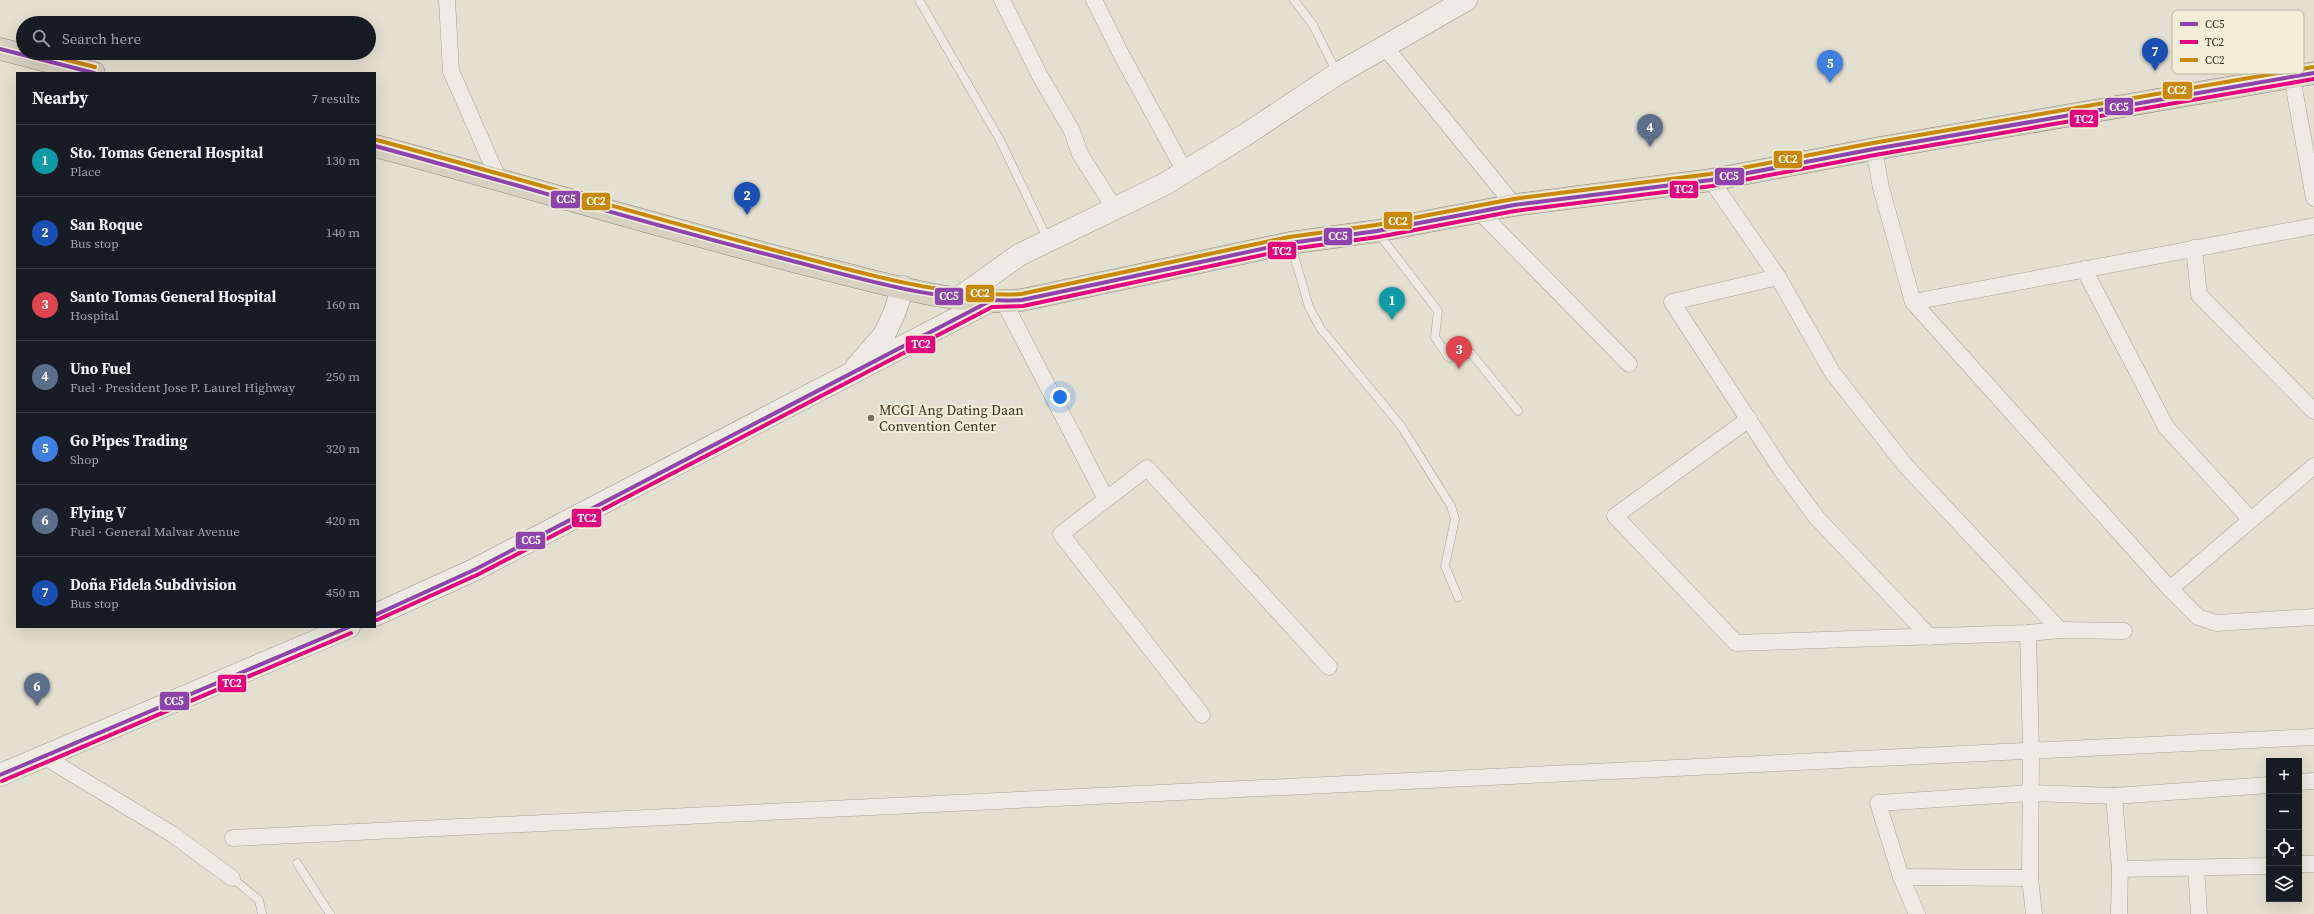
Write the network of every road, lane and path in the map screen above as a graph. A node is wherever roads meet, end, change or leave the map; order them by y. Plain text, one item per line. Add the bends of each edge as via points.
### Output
1 (447, 0) edge
2 (919, 0) edge
3 (1002, 0) edge
4 (1094, 0) edge
5 (1294, 0) edge
6 (1466, 0) edge
7 (1385, 46) junction
8 (0, 49) edge
9 (16, 53) edge
10 (43, 60) edge
11 (90, 72) edge
12 (2314, 73) edge
13 (1337, 74) junction
14 (2292, 77) junction
15 (376, 146) edge
16 (1874, 149) junction
17 (1185, 172) junction
18 (498, 178) junction
19 (1710, 180) junction
20 (2314, 198) edge
21 (1514, 205) junction
22 (1115, 209) junction
23 (1479, 211) junction
24 (2314, 226) edge
25 (1377, 231) junction
26 (1048, 241) junction
27 (1290, 243) junction
28 (2194, 248) junction
29 (2084, 269) junction
30 (1778, 277) junction
31 (903, 287) junction
32 (959, 298) junction
33 (997, 301) junction
34 (1913, 302) junction
35 (1629, 364) dead end
36 (849, 375) junction
37 (1518, 411) dead end
38 (2314, 411) edge
39 (1748, 419) junction
40 (2314, 466) edge
41 (1106, 499) junction
42 (2251, 520) junction
43 (2170, 589) junction
44 (1458, 597) dead end
45 (376, 615) edge
46 (2314, 618) edge
47 (345, 628) edge
48 (2060, 630) junction
49 (2124, 631) dead end
50 (2028, 633) junction
51 (1930, 637) junction
52 (1329, 667) dead end
53 (1202, 715) dead end
54 (2314, 737) edge
55 (2031, 752) junction
56 (43, 756) junction
57 (0, 775) edge
58 (2314, 781) edge
59 (2302, 782) edge
60 (2266, 785) edge
61 (2030, 793) junction
62 (2114, 796) junction
63 (232, 838) dead end
64 (297, 863) dead end
65 (2302, 864) edge
66 (2314, 864) edge
67 (2266, 866) edge
68 (2196, 868) junction
69 (2120, 869) junction
70 (1901, 877) junction
71 (232, 878) joint
72 (2030, 878) junction
73 (262, 914) edge
74 (330, 914) edge
75 (1917, 914) edge
76 (2034, 914) edge
77 (2119, 914) edge
78 (2199, 914) edge

1 - 18 street via 451,71
2 - 26 lane via 1000,140
3 - 22 street via 1040,76 1072,131 1080,154
4 - 17 street
5 - 13 lane via 1312,25
6 - 7 main road
7 - 13 main road
7 - 21 street
8 - 9 highway
10 - 11 highway
12 - 14 highway
13 - 17 main road
14 - 16 highway
14 - 20 street
15 - 18 highway
16 - 19 highway
16 - 34 street via 1881,188
17 - 22 main road
18 - 31 highway via 786,259
19 - 21 highway
19 - 30 street
21 - 23 highway
22 - 26 main road
23 - 25 highway
23 - 35 street
24 - 28 street
25 - 27 highway
25 - 37 lane via 1438,311 1435,337 1449,358 1471,353
26 - 32 main road via 1019,254
27 - 33 highway via 1022,300
27 - 44 lane via 1309,307 1321,328 1401,426 1451,506 1454,519 1445,566
28 - 29 street
28 - 38 street via 2199,295
29 - 34 street
29 - 42 street via 2166,427
30 - 39 street via 1672,302
30 - 48 street via 1832,372 1905,465
31 - 32 highway
31 - 36 main road via 884,334
32 - 33 highway
33 - 36 main road
33 - 41 street
34 - 43 street
36 - 45 main road via 476,569
39 - 51 street via 1816,518
39 - 51 street via 1615,516 1736,643
40 - 42 street
41 - 52 street via 1147,468
41 - 53 street via 1061,534
42 - 43 street
43 - 46 street via 2198,617 2216,623
47 - 56 main road
48 - 49 street
48 - 50 street
50 - 51 street
50 - 55 street
54 - 55 street
55 - 61 street
55 - 63 street
56 - 57 main road
56 - 71 street via 172,834
58 - 59 street
60 - 62 street
61 - 62 street
61 - 70 street via 1878,803
61 - 72 street
62 - 69 street
64 - 74 lane
65 - 66 street
67 - 68 street
68 - 69 street
68 - 78 street
69 - 77 street
70 - 72 street
70 - 75 street
71 - 73 lane via 259,900
72 - 76 street

